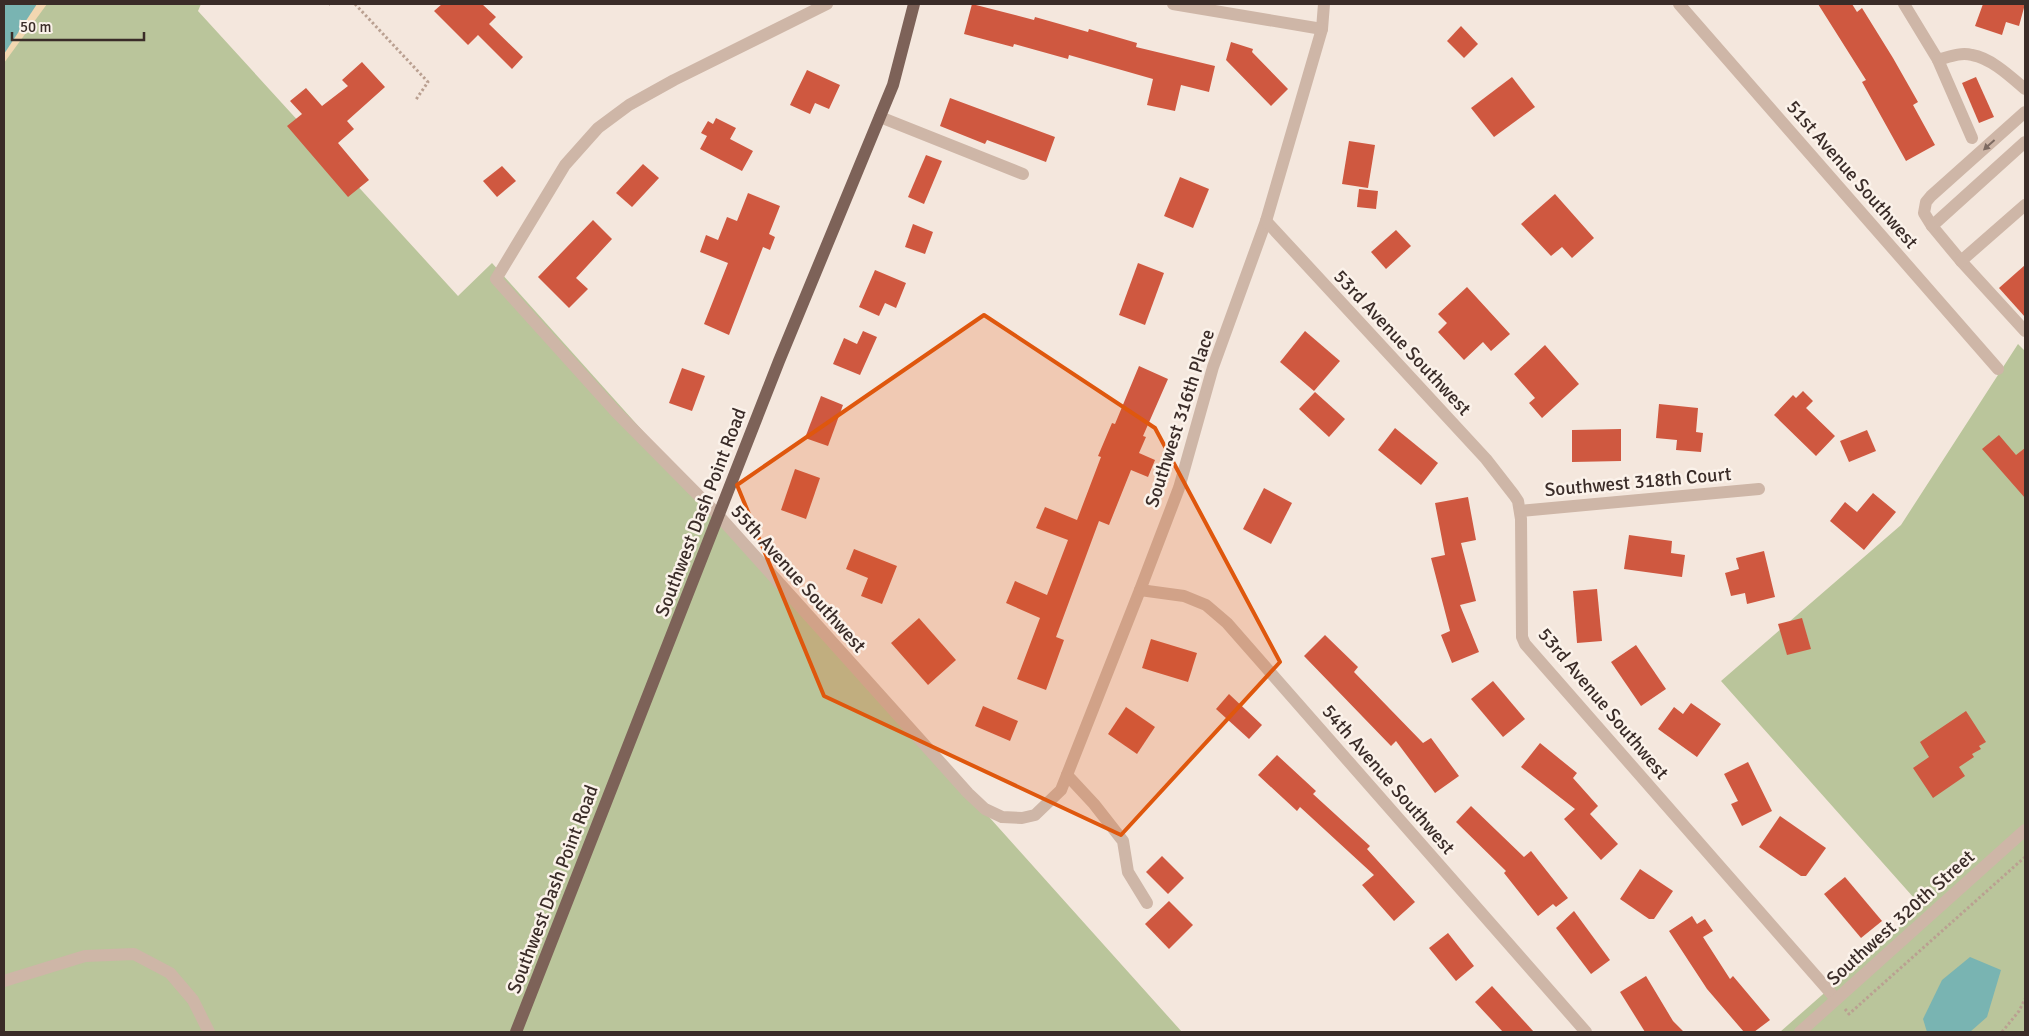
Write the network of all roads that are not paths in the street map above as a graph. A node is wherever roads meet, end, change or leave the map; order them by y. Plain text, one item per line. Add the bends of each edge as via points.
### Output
1 (827, 4) edge
2 (914, 4) edge
3 (1174, 4) edge
4 (1324, 4) edge
5 (1679, 4) edge
6 (1904, 4) edge
7 (1322, 29) junction
8 (1938, 60) junction
9 (2025, 89) edge
10 (2025, 112) edge
11 (880, 117) junction
12 (1972, 138) dead end
13 (2025, 142) edge
14 (1023, 174) dead end
15 (2025, 205) edge
16 (1266, 221) junction
17 (1932, 226) junction
18 (1961, 261) junction
19 (2025, 331) edge
20 (1998, 369) dead end
21 (1759, 489) dead end
22 (1520, 511) junction
23 (719, 516) junction
24 (1140, 590) junction
25 (1067, 774) junction
26 (1022, 818) joint
27 (2025, 830) edge
28 (1147, 903) dead end
29 (4, 981) edge
30 (1836, 999) junction
31 (209, 1032) edge
32 (516, 1032) edge
33 (1586, 1032) edge
34 (1800, 1032) edge

1 - 23 street, 55th Avenue Southwest via 674,80 629,105 598,128 565,165 496,279 616,412
2 - 11 main road, Southwest Dash Point Road via 894,84
3 - 7 street
4 - 7 street, Southwest 316th Place
5 - 20 street, 51st Avenue Southwest
6 - 8 street
7 - 16 street, Southwest 316th Place
8 - 9 street via 1963,54 1978,56
8 - 12 street
10 -> 17 street via 1926,202 1924,213
11 - 14 street
11 - 23 main road, Southwest Dash Point Road
13 - 17 street
15 - 18 street
16 - 22 street, 53rd Avenue Southwest via 1486,459 1509,486
16 - 24 street, Southwest 316th Place via 1213,368 1179,488
17 - 18 street
18 - 19 street
21 - 22 street, Southwest 318th Court
22 - 30 street, 53rd Avenue Southwest via 1522,636 1525,644
23 - 26 street, 55th Avenue Southwest via 968,793 985,809 1002,817
23 - 32 main road, Southwest Dash Point Road
24 - 25 street, Southwest 316th Place
24 - 33 street, 54th Avenue Southwest via 1184,596 1206,605 1227,623
25 - 26 street, Southwest 316th Place via 1061,790 1048,804 1035,814
25 - 28 street via 1122,840 1128,872
27 - 30 street, Southwest 320th Street
29 - 31 street via 85,956 134,954 170,973 193,1000
30 - 34 street, Southwest 320th Street

